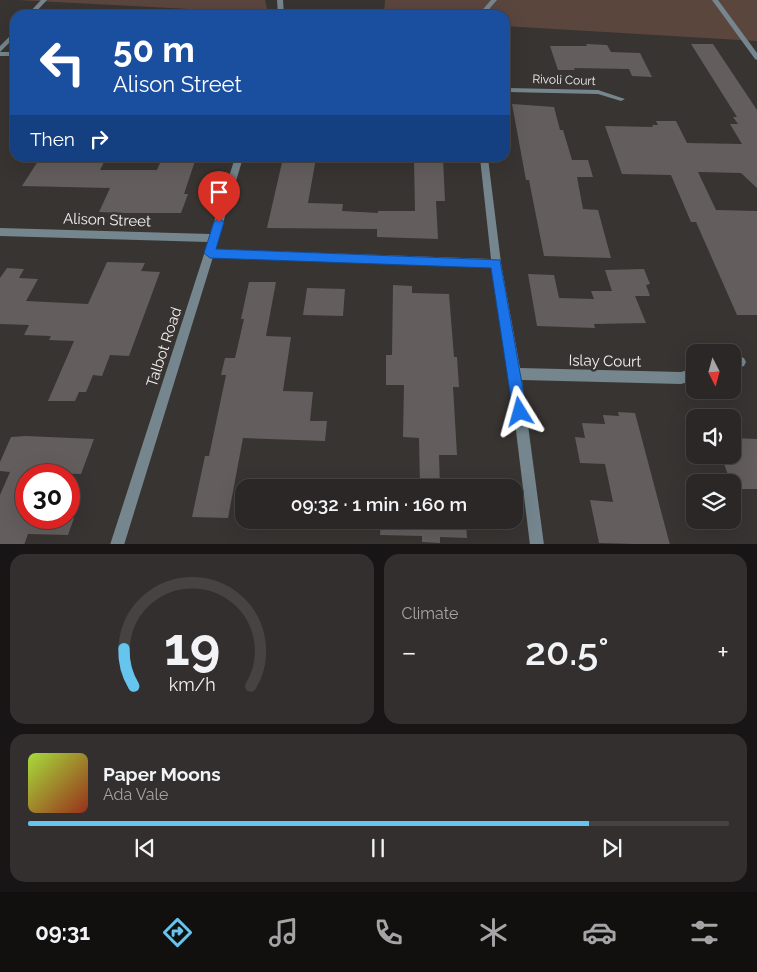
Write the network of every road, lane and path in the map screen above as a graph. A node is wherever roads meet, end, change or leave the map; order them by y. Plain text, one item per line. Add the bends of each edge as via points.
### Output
1 (44, 0) edge
2 (494, 0) edge
3 (715, 0) edge
4 (35, 10) edge
5 (485, 10) edge
6 (10, 39) edge
7 (0, 52) edge
8 (757, 58) edge
9 (510, 90) edge
10 (621, 99) dead end
11 (238, 162) edge
12 (484, 162) edge
13 (0, 232) edge
14 (214, 238) junction
15 (210, 253) junction
16 (496, 263) junction
17 (515, 374) junction
18 (686, 377) edge
19 (117, 544) edge
20 (537, 544) edge

1 - 4 street
2 - 5 street
3 - 8 street
6 - 7 street
9 - 10 street, Rivoli Court via 598,92
11 - 14 street, Talbot Road
12 - 16 street
13 - 14 street, Alison Street
14 - 15 street, Talbot Road
15 - 16 street
15 - 19 street, Talbot Road
16 - 17 street
17 - 18 street, Islay Court
17 - 20 street

